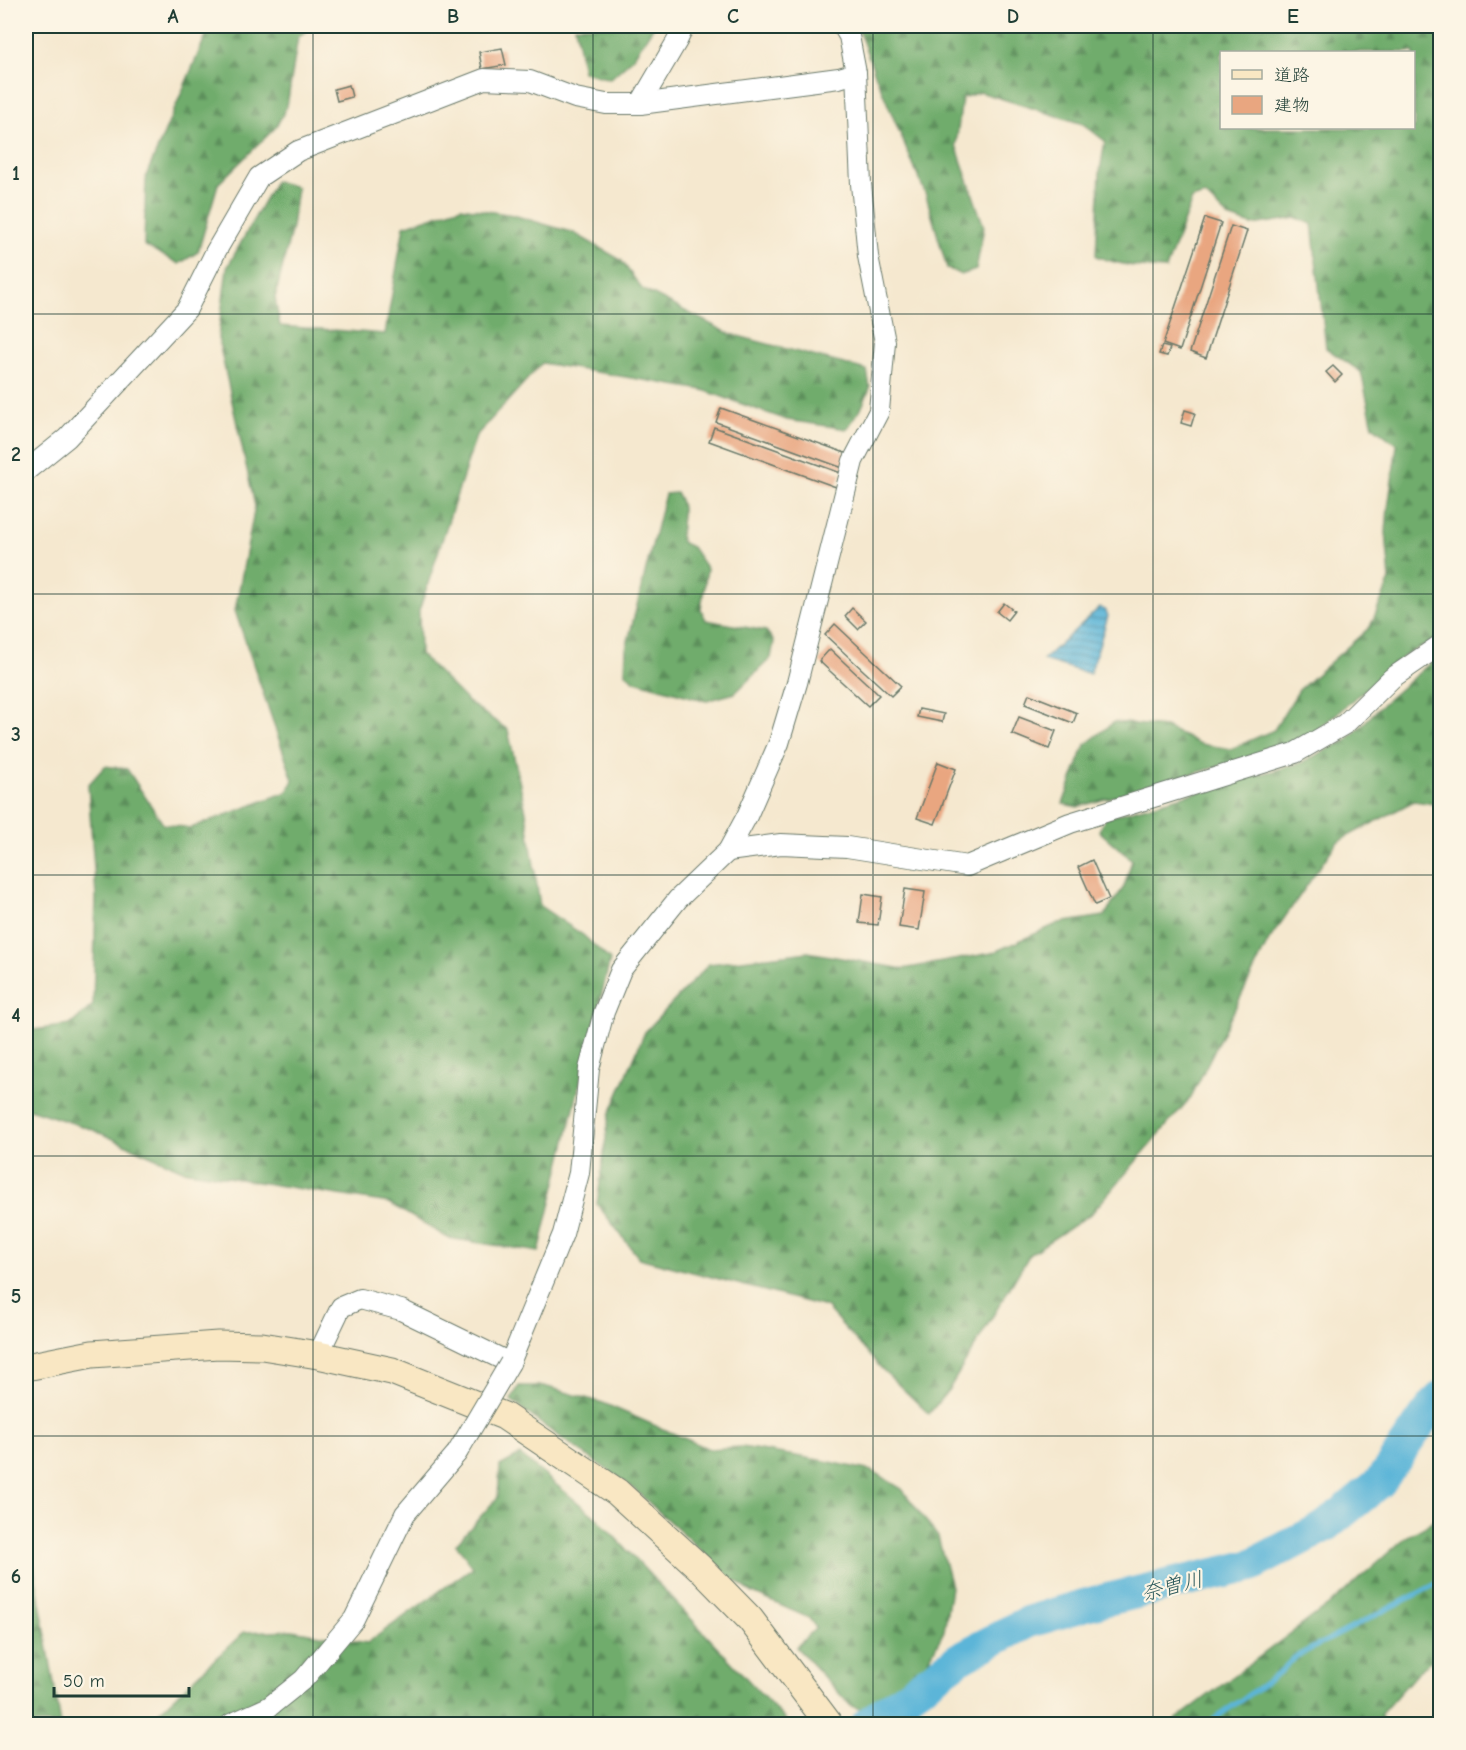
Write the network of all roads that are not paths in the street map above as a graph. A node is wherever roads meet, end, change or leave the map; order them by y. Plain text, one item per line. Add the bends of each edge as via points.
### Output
1 (684, 26) edge
2 (843, 26) edge
3 (856, 73) junction
4 (640, 104) junction
5 (26, 471) edge
6 (1440, 645) edge
7 (728, 851) junction
8 (318, 1355) junction
9 (510, 1363) junction
10 (26, 1367) edge
11 (231, 1725) edge
12 (829, 1725) edge

1 - 4 street
2 - 3 street via 849,36
3 - 4 street
3 - 7 street via 868,256 885,342 879,411 853,461 779,743
4 - 5 street via 606,104 575,98 530,81 484,79 298,151 259,177 187,309 67,438
6 - 7 street via 1392,678 1345,724 1295,753 1070,823 967,866 847,847 781,844
7 - 9 street via 678,899 621,970 604,1012 590,1069 579,1173 563,1234
8 - 9 street via 341,1307 360,1299 401,1310
8 - 10 street via 262,1346 219,1345 92,1354
8 - 12 street via 392,1371 504,1416 626,1500 750,1619
9 - 11 street, bridge via 457,1453 405,1514 354,1619 304,1678 269,1707

